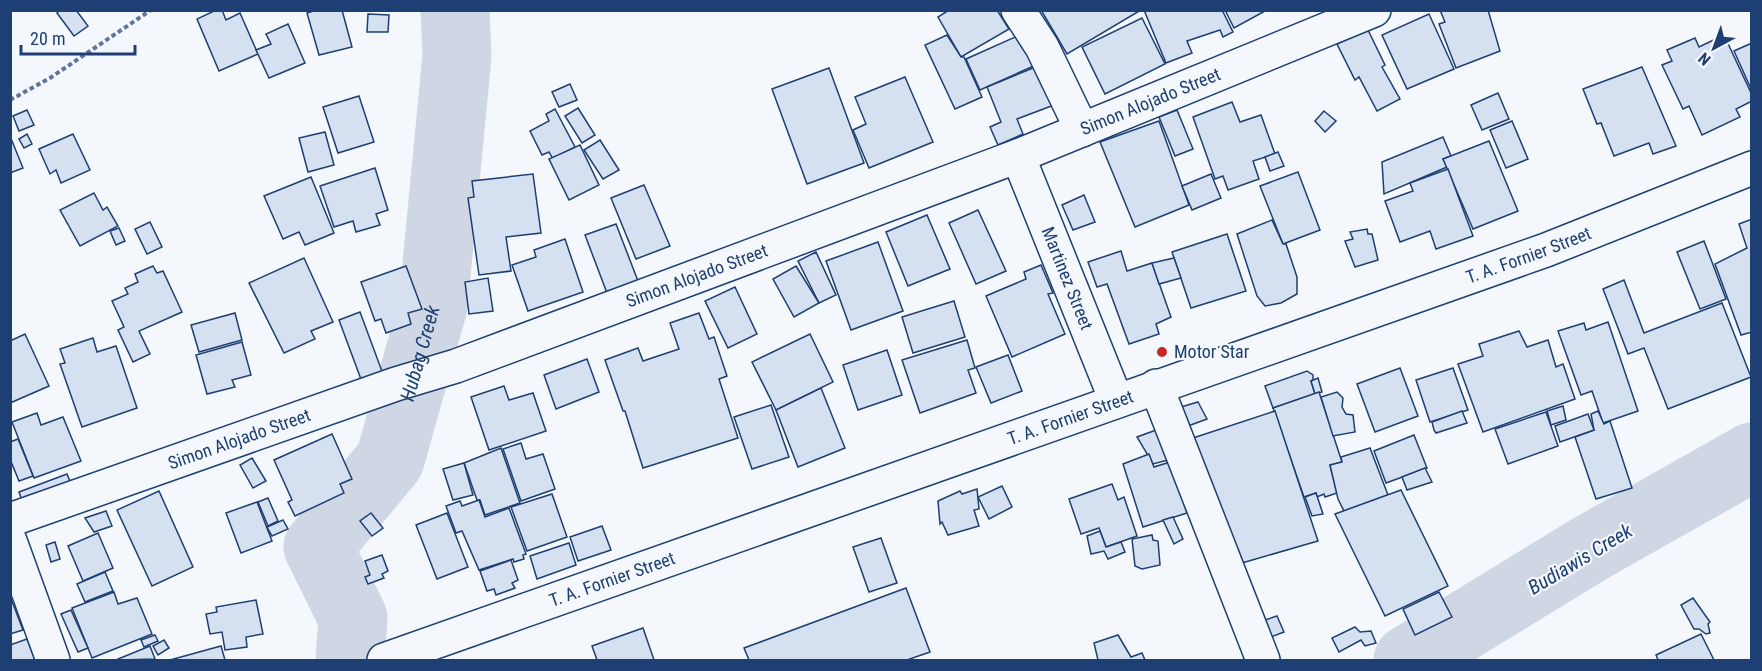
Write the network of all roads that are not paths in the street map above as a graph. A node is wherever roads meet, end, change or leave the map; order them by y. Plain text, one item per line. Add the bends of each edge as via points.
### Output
1 (1018, 10) edge
2 (1374, 10) edge
3 (1082, 130) junction
4 (1018, 156) junction
5 (1752, 168) edge
6 (1156, 386) junction
7 (1116, 400) junction
8 (10, 520) edge
9 (10, 542) edge
10 (53, 660) edge
11 (384, 660) edge
12 (1263, 660) edge

1 - 3 street via 1042,47
2 - 3 street, Simon Alojado Street
3 - 4 street, Simon Alojado Street
4 - 7 street, Martinez Street
4 - 8 street, Simon Alojado Street via 456,366
5 - 6 street, T. A. Fornier Street via 1546,250
6 - 7 street, T. A. Fornier Street
6 - 12 street
7 - 11 street, T. A. Fornier Street
9 - 10 street

